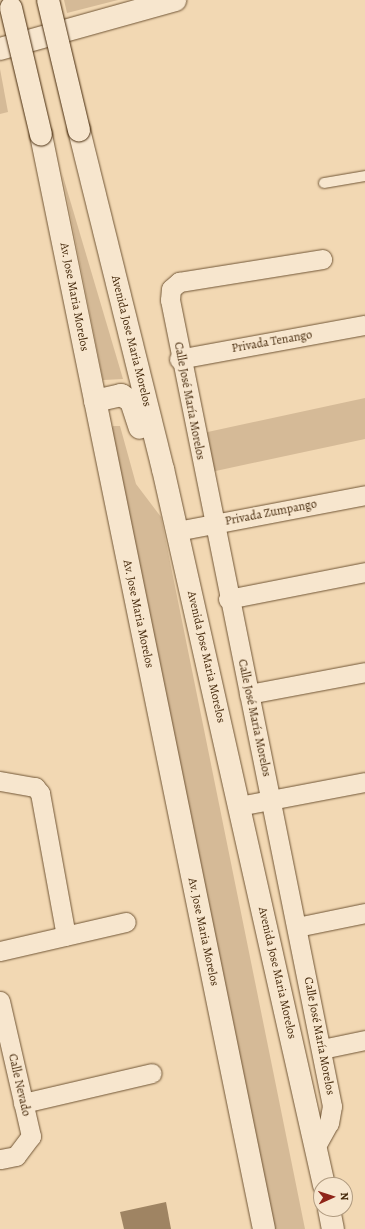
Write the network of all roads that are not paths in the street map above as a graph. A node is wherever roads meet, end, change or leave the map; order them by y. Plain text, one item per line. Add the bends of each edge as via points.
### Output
1 (48, 0) edge
2 (175, 0) edge
3 (10, 4) edge
4 (0, 49) edge
5 (365, 176) edge
6 (324, 183) dead end
7 (322, 258) dead end
8 (365, 325) edge
9 (179, 360) junction
10 (95, 401) junction
11 (163, 469) junction
12 (365, 495) edge
13 (214, 525) junction
14 (177, 531) junction
15 (365, 572) edge
16 (228, 599) junction
17 (365, 672) edge
18 (249, 694) junction
19 (0, 781) edge
20 (365, 782) edge
21 (272, 798) junction
22 (239, 806) junction
23 (365, 913) edge
24 (126, 922) dead end
25 (297, 927) junction
26 (66, 936) junction
27 (0, 951) edge
28 (0, 1000) edge
29 (365, 1040) edge
30 (322, 1049) junction
31 (152, 1073) dead end
32 (23, 1103) junction
33 (316, 1146) junction
34 (0, 1159) edge
35 (322, 1177) edge
36 (331, 1217) edge
37 (264, 1229) edge
38 (333, 1229) edge

1 - 11 main road, Avenida Jose Maria Morelos, bridge
2 - 4 main road
3 - 10 main road, Av. Jose Maria Morelos, bridge via 41,135
5 - 6 lane
7 - 9 street, Calle José María Morelos via 179,282 171,288
8 - 9 street, Privada Tenango
9 - 13 street, Calle José María Morelos
10 - 11 main road via 120,395 131,401 147,448
10 - 37 main road, Av. Jose Maria Morelos
11 - 14 main road, Avenida Jose Maria Morelos
12 - 13 street, Privada Zumpango
13 - 14 street, Privada Zumpango
13 - 16 street, Calle José María Morelos
14 - 22 main road, Avenida Jose Maria Morelos
15 - 16 street
16 - 18 street, Calle José María Morelos
17 - 18 street
18 - 21 street, Calle José María Morelos
19 - 26 street via 35,787 40,793
20 - 21 street
21 - 22 street
21 - 25 street, Calle José María Morelos
22 - 33 main road, Avenida Jose Maria Morelos
23 - 25 street
24 - 26 street
25 - 30 street, Calle José María Morelos
26 - 27 street
28 - 32 street, Calle Nevado
29 - 30 street
30 - 33 street, Calle José María Morelos via 332,1106 329,1123
31 - 32 street
32 - 34 street, Calle Nevado via 31,1136 27,1146 16,1156
33 - 35 main road, Avenida Jose Maria Morelos
36 - 38 main road

